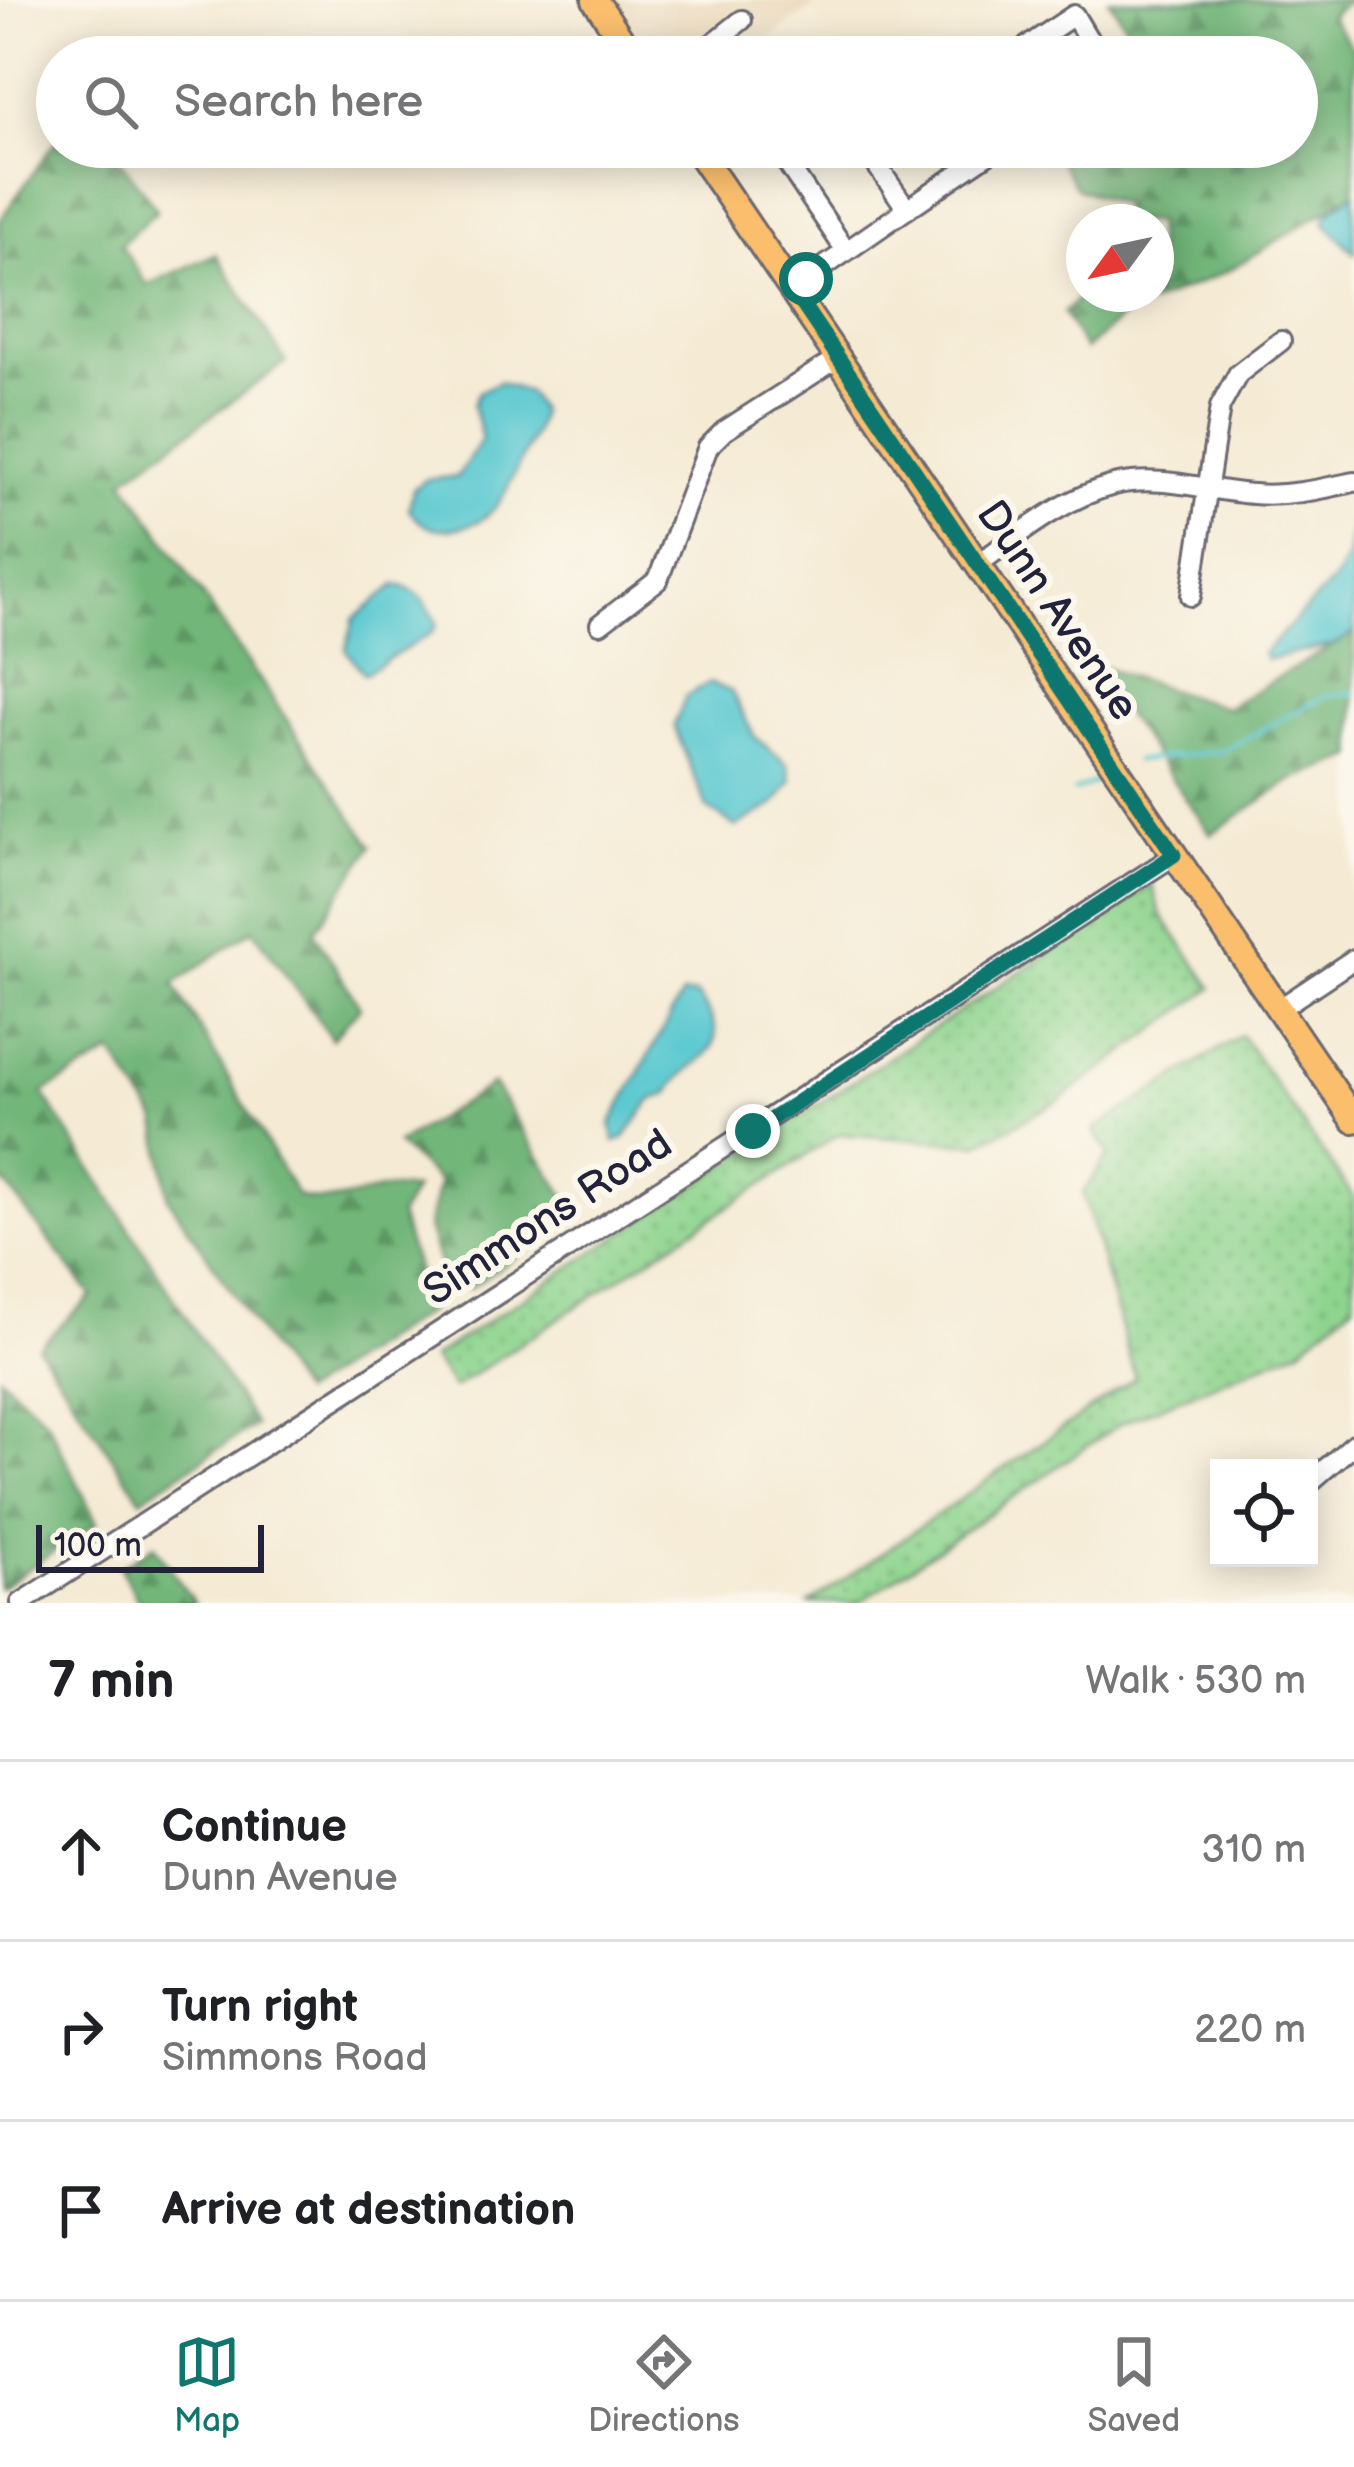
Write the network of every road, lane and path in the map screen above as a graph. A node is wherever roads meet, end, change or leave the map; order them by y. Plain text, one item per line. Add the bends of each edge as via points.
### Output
1 (595, 0) edge
2 (742, 20) dead end
3 (619, 36) edge
4 (722, 36) edge
5 (1042, 36) edge
6 (1087, 36) edge
7 (717, 168) edge
8 (791, 168) edge
9 (879, 168) edge
10 (966, 168) edge
11 (907, 208) junction
12 (846, 251) junction
13 (792, 289) junction
14 (1281, 341) dead end
15 (838, 358) junction
16 (1354, 482) edge
17 (1206, 487) junction
18 (978, 564) junction
19 (1191, 596) dead end
20 (601, 624) dead end
21 (1174, 855) junction
22 (1354, 959) edge
23 (1279, 1009) junction
24 (1354, 1120) edge
25 (1354, 1444) edge
26 (1318, 1475) edge
27 (21, 1603) edge

1 - 3 main road
2 - 4 street
5 - 6 street via 1074,15
7 - 13 main road, Dunn Avenue
8 - 12 street
9 - 11 street
10 - 11 street
11 - 12 street
12 - 13 street
13 - 15 main road, Dunn Avenue
14 - 17 street via 1228,389
15 - 18 main road, Dunn Avenue
15 - 20 street via 708,447 658,580
16 - 17 street via 1283,494
17 - 18 street via 1157,481 1089,493
17 - 19 street
18 - 21 main road, Dunn Avenue
21 - 23 main road, Dunn Avenue
21 - 27 street, Simmons Road
22 - 23 street
23 - 24 main road, Dunn Avenue
25 - 26 street

